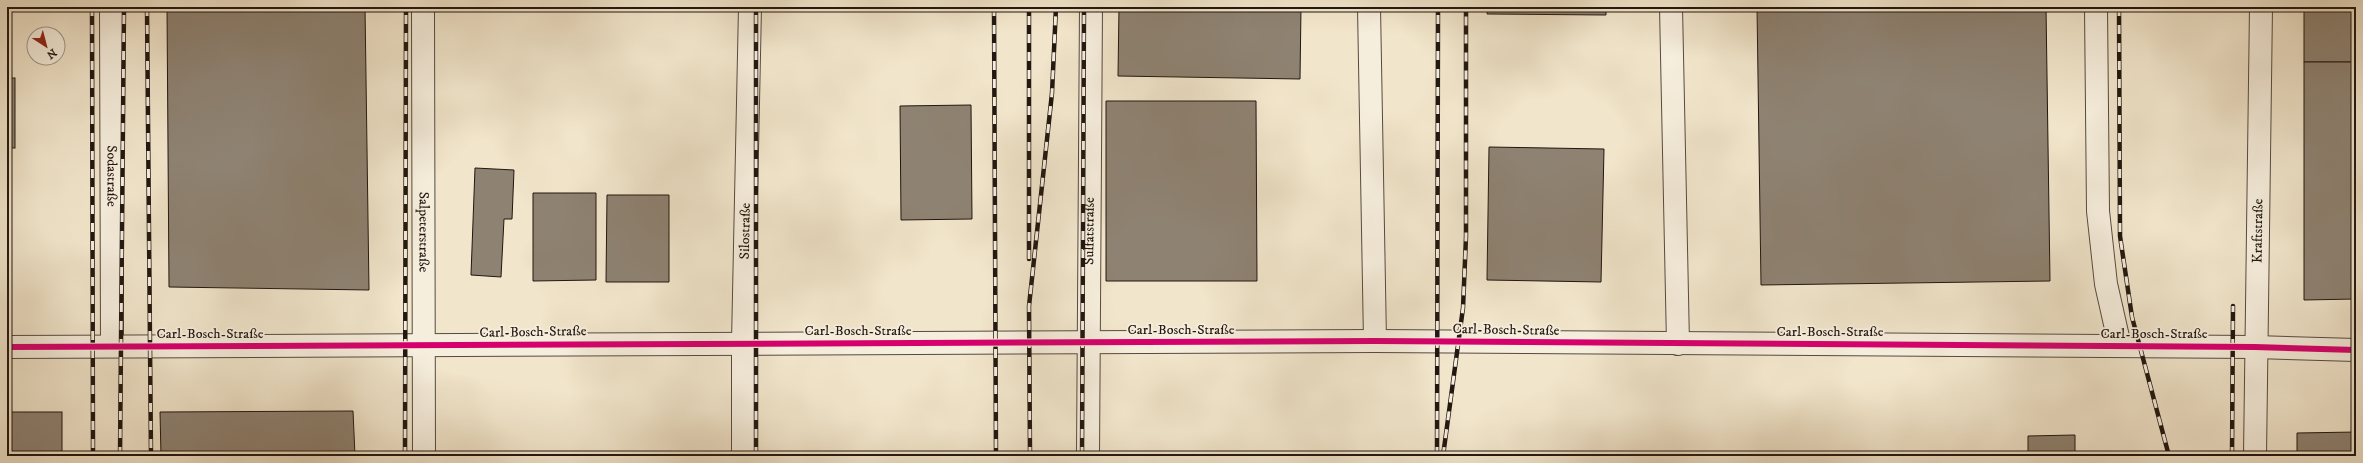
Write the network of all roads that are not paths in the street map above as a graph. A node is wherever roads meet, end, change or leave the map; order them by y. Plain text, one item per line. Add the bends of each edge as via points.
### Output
1 (111, 7) edge
2 (423, 7) edge
3 (750, 7) edge
4 (1091, 7) edge
5 (1370, 7) edge
6 (1670, 7) edge
7 (2096, 7) edge
8 (2261, 7) edge
9 (1375, 341) junction
10 (743, 342) junction
11 (1088, 343) junction
12 (1678, 344) junction
13 (424, 345) junction
14 (112, 346) junction
15 (2120, 346) junction
16 (7, 347) edge
17 (2255, 347) junction
18 (2356, 350) edge
19 (424, 456) edge
20 (743, 456) edge
21 (1088, 456) edge
22 (2255, 456) edge

1 - 14 street, Sodastraße
2 - 13 street, Salpeterstraße
3 - 10 street, Silostraße
4 - 11 street, Sulfatstraße
5 - 9 street
6 - 12 street
7 - 15 street via 2098,211 2106,284
8 - 17 street, Kraftstraße
9 - 11 street, Carl-Bosch-Straße
9 - 12 street, Carl-Bosch-Straße
10 - 11 street, Carl-Bosch-Straße
10 - 13 street, Carl-Bosch-Straße
10 - 20 street, Silostraße
11 - 21 street, Sulfatstraße
12 - 15 street, Carl-Bosch-Straße
13 - 14 street, Carl-Bosch-Straße
13 - 19 street, Salpeterstraße
14 - 16 street, Carl-Bosch-Straße
15 - 17 street, Carl-Bosch-Straße
17 - 18 street, Carl-Bosch-Straße
17 - 22 street, Kraftstraße

